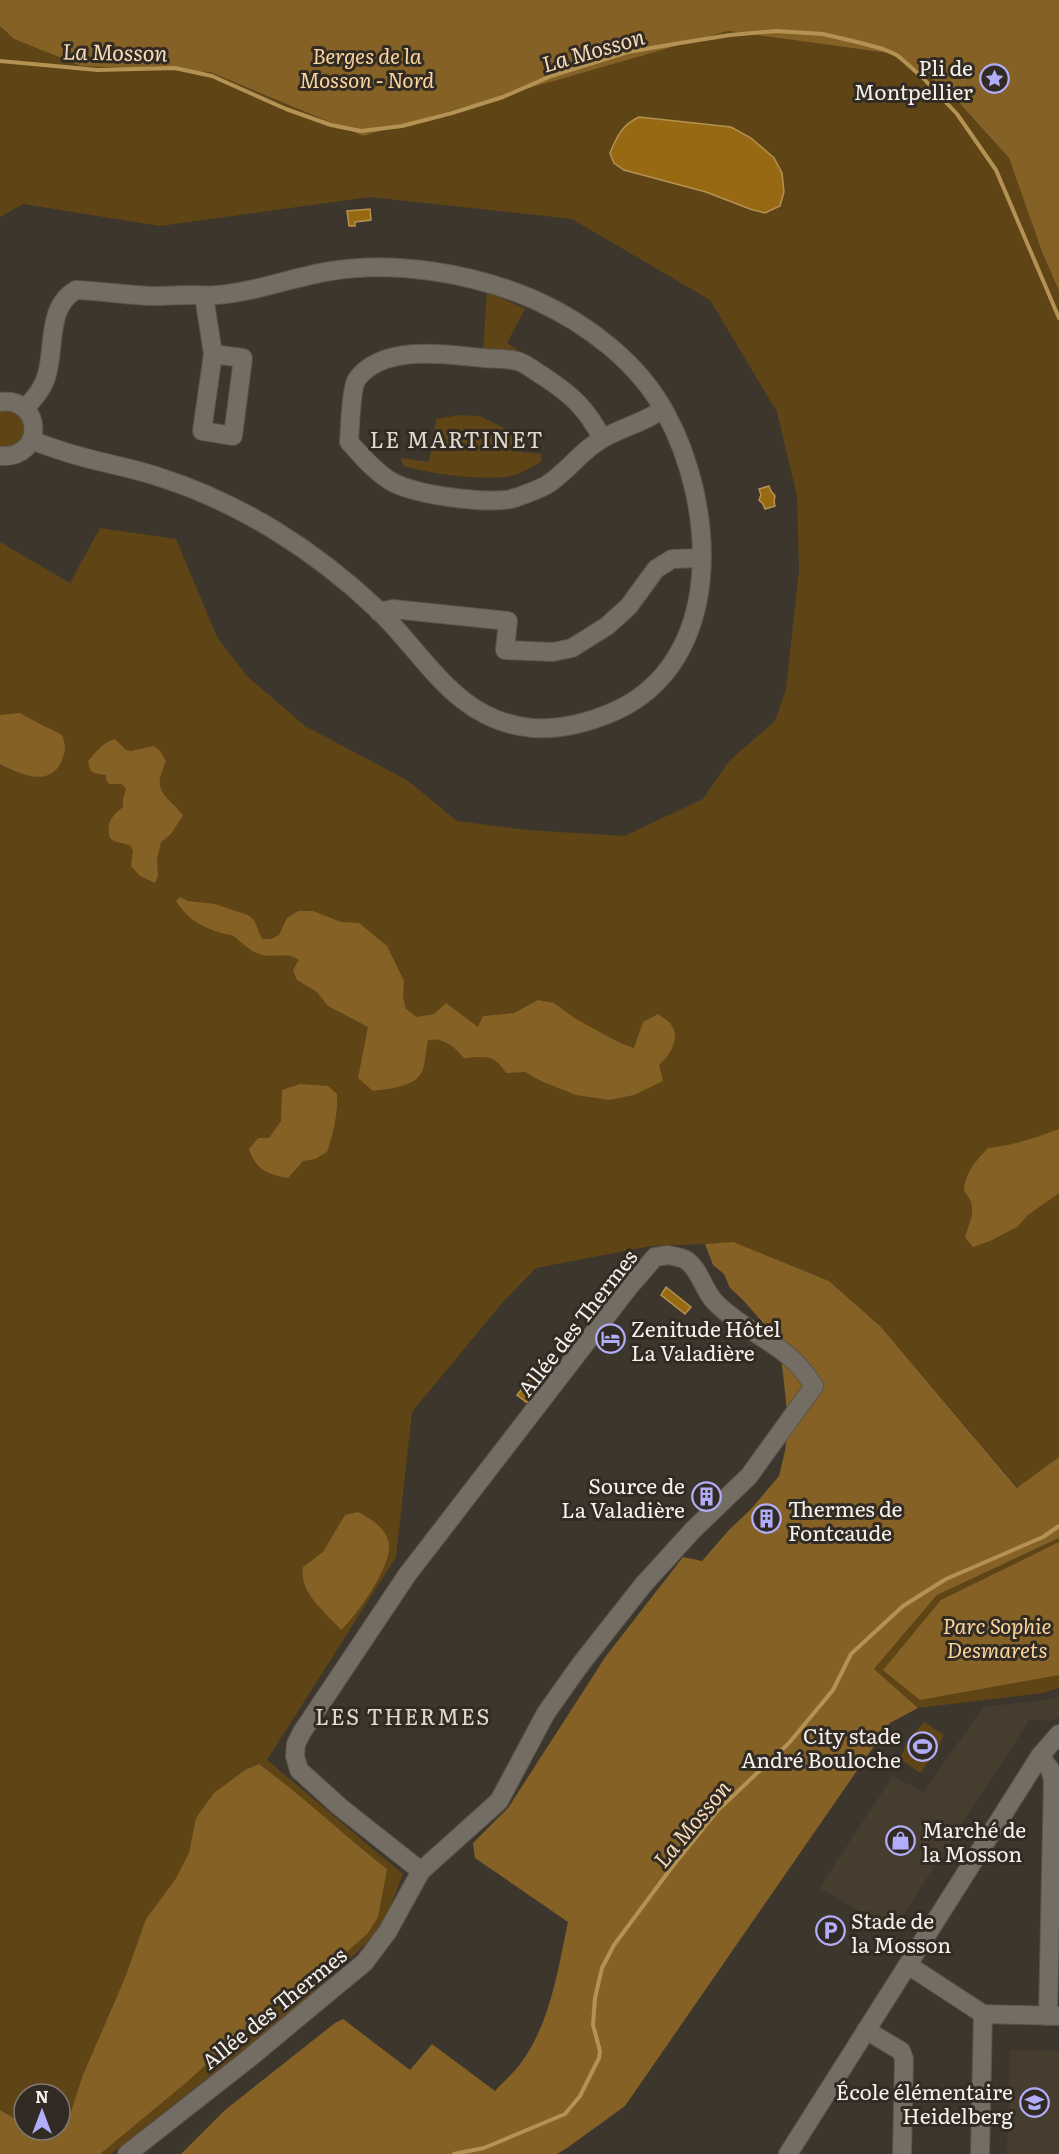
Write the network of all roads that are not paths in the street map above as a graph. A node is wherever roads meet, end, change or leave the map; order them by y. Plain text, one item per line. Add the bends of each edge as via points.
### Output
1 (204, 296) junction
2 (213, 354) dead end
3 (0, 402) edge
4 (25, 409) junction
5 (663, 409) junction
6 (602, 438) junction
7 (31, 440) junction
8 (0, 456) edge
9 (702, 558) junction
10 (379, 612) junction
11 (1059, 1734) edge
12 (1040, 1756) junction
13 (421, 1872) junction
14 (908, 1965) junction
15 (983, 2014) junction
16 (1054, 2016) edge
17 (866, 2030) junction
18 (790, 2153) edge
19 (127, 2154) edge
20 (902, 2154) edge
21 (980, 2154) edge

1 - 2 street
1 - 4 street via 76,290 68,294 57,312 43,386
1 - 5 street via 262,289 356,268 424,270 471,279 534,300 594,334 626,362
3 - 4 street
4 - 7 street via 33,423
5 - 6 street
5 - 9 street via 683,452 698,504
6 - 6 street via 545,485 508,500 430,494 400,485 375,471 349,442 356,380 387,358 409,354 519,362 566,391 589,415
7 - 8 street via 18,454
7 - 10 street via 162,478 237,509 333,571
9 - 10 street via 672,559 656,569 607,626 572,648 554,652 505,651 507,621 393,609
9 - 10 street via 698,606 678,655 642,696 579,725 534,728 509,724 471,707 449,690
11 - 12 street
12 - 14 street
12 - 16 street via 1053,1780
13 - 13 street, Allée des Thermes via 499,1801 546,1713 579,1665 643,1585 749,1476 814,1386 784,1353 715,1302 685,1259 655,1257 407,1575 296,1744 299,1770
13 - 19 street, Allée des Thermes via 388,1931 365,1962
14 - 15 street
14 - 17 street
15 - 16 street
15 - 21 street
17 - 18 street
17 - 20 street via 901,2051 904,2059

